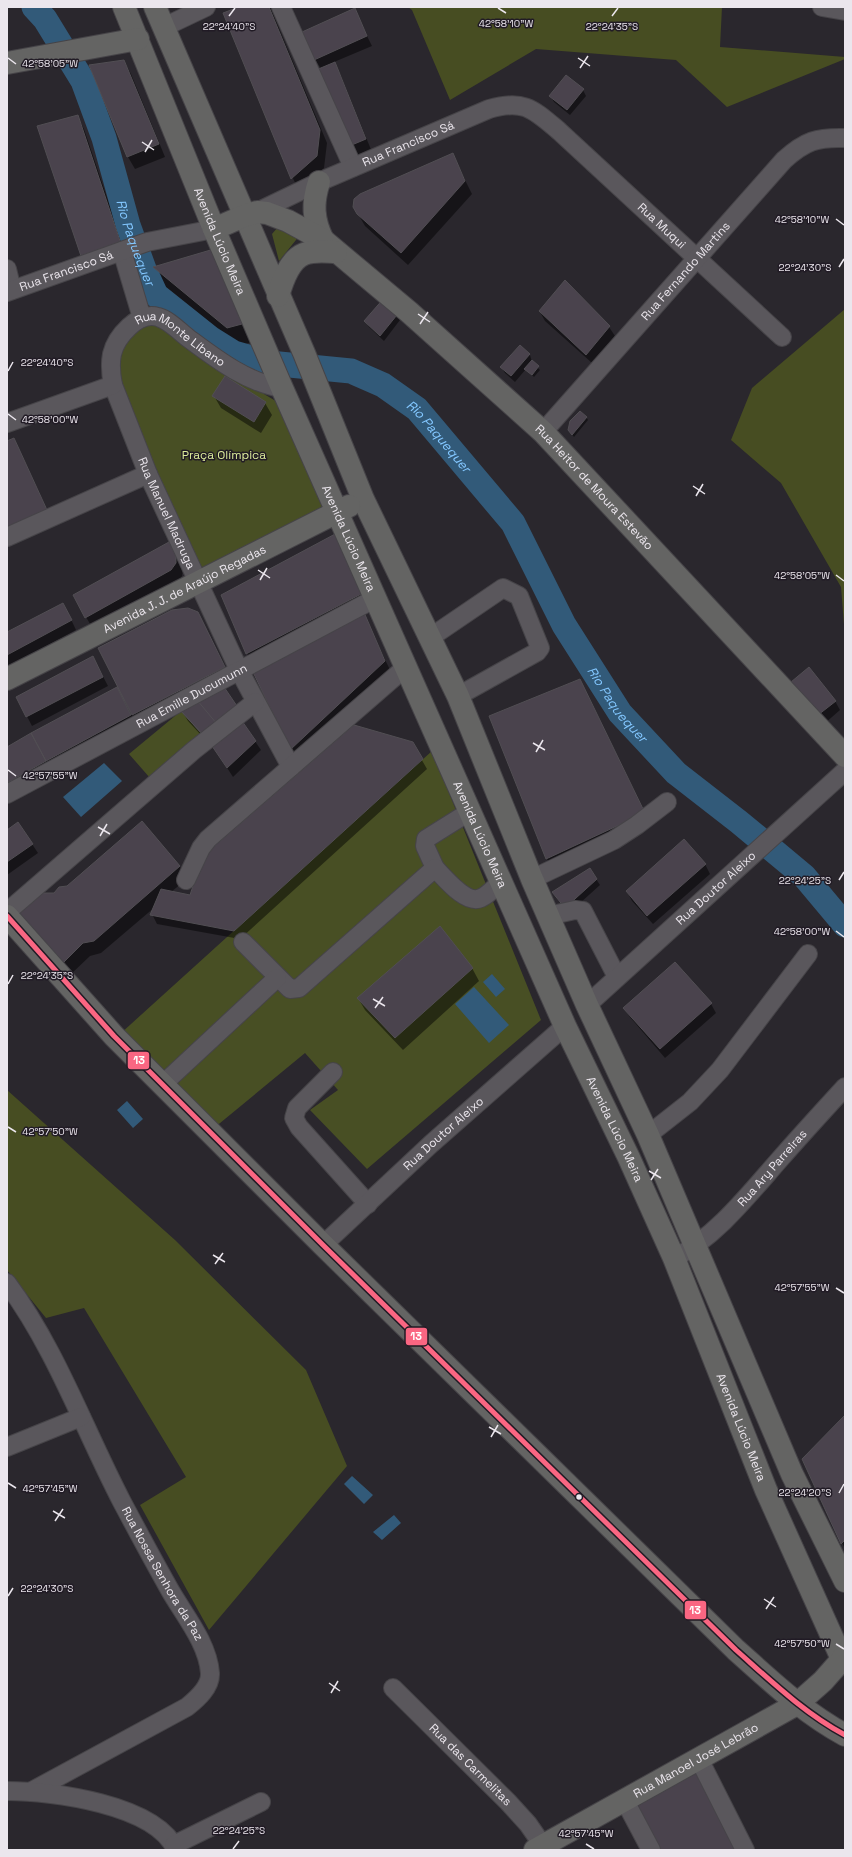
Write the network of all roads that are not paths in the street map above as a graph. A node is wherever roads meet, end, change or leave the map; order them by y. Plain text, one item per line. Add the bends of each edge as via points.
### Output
1 (124, 7) edge
2 (155, 7) edge
3 (206, 7) edge
4 (280, 7) edge
5 (822, 7) edge
6 (845, 11) edge
7 (164, 27) junction
8 (138, 39) junction
9 (7, 63) edge
10 (559, 131) joint
11 (845, 138) edge
12 (354, 167) junction
13 (319, 182) junction
14 (250, 214) junction
15 (214, 229) junction
16 (330, 246) junction
17 (124, 250) junction
18 (696, 259) junction
19 (7, 269) edge
20 (10, 291) edge
21 (278, 296) junction
22 (142, 318) junction
23 (782, 337) dead end
24 (279, 382) junction
25 (113, 385) junction
26 (7, 422) edge
27 (543, 432) junction
28 (148, 474) junction
29 (363, 499) junction
30 (336, 512) junction
31 (7, 537) edge
32 (197, 581) junction
33 (376, 598) junction
34 (431, 637) junction
35 (406, 667) junction
36 (239, 670) junction
37 (7, 679) edge
38 (458, 696) junction
39 (255, 702) junction
40 (845, 756) edge
41 (291, 767) junction
42 (845, 771) edge
43 (7, 794) edge
44 (667, 802) dead end
45 (469, 812) junction
46 (435, 868) junction
47 (532, 879) junction
48 (186, 880) dead end
49 (501, 882) junction
50 (7, 912) edge
51 (7, 916) edge
52 (548, 916) junction
53 (243, 942) dead end
54 (808, 954) dead end
55 (617, 977) junction
56 (277, 978) junction
57 (587, 1005) junction
58 (565, 1026) junction
59 (333, 1072) dead end
60 (163, 1084) junction
61 (845, 1087) edge
62 (648, 1135) junction
63 (368, 1204) junction
64 (323, 1244) junction
65 (695, 1246) junction
66 (674, 1258) junction
67 (7, 1283) edge
68 (81, 1417) junction
69 (7, 1447) edge
70 (792, 1474) junction
71 (766, 1490) junction
72 (845, 1581) edge
73 (844, 1657) edge
74 (393, 1688) dead end
75 (797, 1704) junction
76 (845, 1736) edge
77 (699, 1759) junction
78 (7, 1791) edge
79 (32, 1791) junction
80 (625, 1800) junction
81 (261, 1802) dead end
82 (175, 1847) edge
83 (541, 1849) edge
84 (651, 1850) edge
85 (745, 1850) edge

1 - 8 main road, Avenida Lúcio Meira
2 - 7 main road
3 - 7 street
4 - 12 street
5 - 6 street
7 - 14 main road
8 - 9 main road
8 - 15 main road, Avenida Lúcio Meira
10 - 12 street, Rua Francisco Sá via 531,109 506,104 488,109
10 - 18 street, Rua Muqui
11 - 18 street, Rua Fernando Martins via 826,138 799,147 784,160
12 - 13 street, Rua Francisco Sá
13 - 14 street, Rua Francisco Sá
13 - 16 main road via 314,214 316,225
14 - 15 main road, Rua Francisco Sá
14 - 16 main road, Rua Heitor de Moura Estevão via 277,216
14 - 21 main road
15 - 17 street, Rua Francisco Sá via 147,242
15 - 24 main road, Avenida Lúcio Meira
16 - 21 main road via 297,259 287,274
16 - 27 main road, Rua Heitor de Moura Estevão via 409,312
17 - 20 street, Rua Francisco Sá
17 - 22 street
18 - 23 street, Rua Muqui
18 - 27 street, Rua Fernando Martins
19 - 20 street
21 - 29 main road
22 - 24 street, Rua Monte Líbano via 159,317 227,365 255,380
22 - 25 street, Rua Monte Líbano via 128,328 118,340 112,354
24 - 30 main road, Avenida Lúcio Meira
25 - 26 street
25 - 28 street, Rua Manuel Madruga
27 - 40 main road, Rua Heitor de Moura Estevão
28 - 31 street
28 - 32 street, Rua Manuel Madruga
29 - 30 main road, Avenida J. J. de Araújo Regadas
29 - 34 main road
30 - 32 main road, Avenida J. J. de Araújo Regadas
30 - 33 main road, Avenida Lúcio Meira
32 - 36 street, Rua Manuel Madruga
32 - 37 main road, Avenida J. J. de Araújo Regadas
33 - 35 main road, Avenida Lúcio Meira
33 - 36 street, Rua Emille Ducumunn
34 - 38 main road
34 - 38 street via 503,588 519,596 540,648
35 - 41 street
35 - 45 main road, Avenida Lúcio Meira
36 - 39 street, Rua Manuel Madruga
36 - 43 street, Rua Emille Ducumunn
38 - 47 main road
39 - 41 street, Rua Manuel Madruga
39 - 50 street via 194,750
41 - 48 street via 208,839
42 - 55 street, Rua Doutor Aleixo
44 - 47 street via 614,840
45 - 46 street via 426,839 425,846
45 - 49 main road, Avenida Lúcio Meira
46 - 49 street via 466,898 473,900 480,898
46 - 56 street via 299,988 290,989
47 - 52 main road
49 - 58 main road, Avenida Lúcio Meira
51 - 60 main road via 114,1036
52 - 55 street via 583,910
52 - 57 main road
53 - 56 street
54 - 62 street via 720,1070 690,1102
55 - 57 street, Rua Doutor Aleixo
56 - 60 street
57 - 62 main road
58 - 63 street, Rua Doutor Aleixo via 431,1144
58 - 66 main road, Avenida Lúcio Meira
59 - 63 street via 297,1108 294,1118 299,1127
60 - 64 main road
61 - 65 street, Rua Ary Parreiras via 751,1192
62 - 65 main road
63 - 64 street, Rua Doutor Aleixo
64 - 75 main road via 731,1644
65 - 66 street, Rua Ary Parreiras
65 - 70 main road
66 - 71 main road, Avenida Lúcio Meira
67 - 68 street, Rua Nossa Senhora da Paz via 42,1337
68 - 69 street
68 - 79 street, Rua Nossa Senhora da Paz via 122,1501 203,1647 210,1675 202,1693 187,1707
70 - 71 main road
70 - 72 main road
71 - 73 main road, Avenida Lúcio Meira
73 - 75 main road, Rua Manoel José Lebrão via 823,1681
74 - 83 street, Rua das Carmelitas via 508,1802
75 - 76 main road
75 - 77 main road, Rua Manoel José Lebrão
77 - 80 main road, Rua Manoel José Lebrão
77 - 85 street
78 - 79 street
79 - 82 street via 72,1796 138,1817 167,1836
80 - 83 main road, Rua Manoel José Lebrão
80 - 84 street
81 - 82 street

